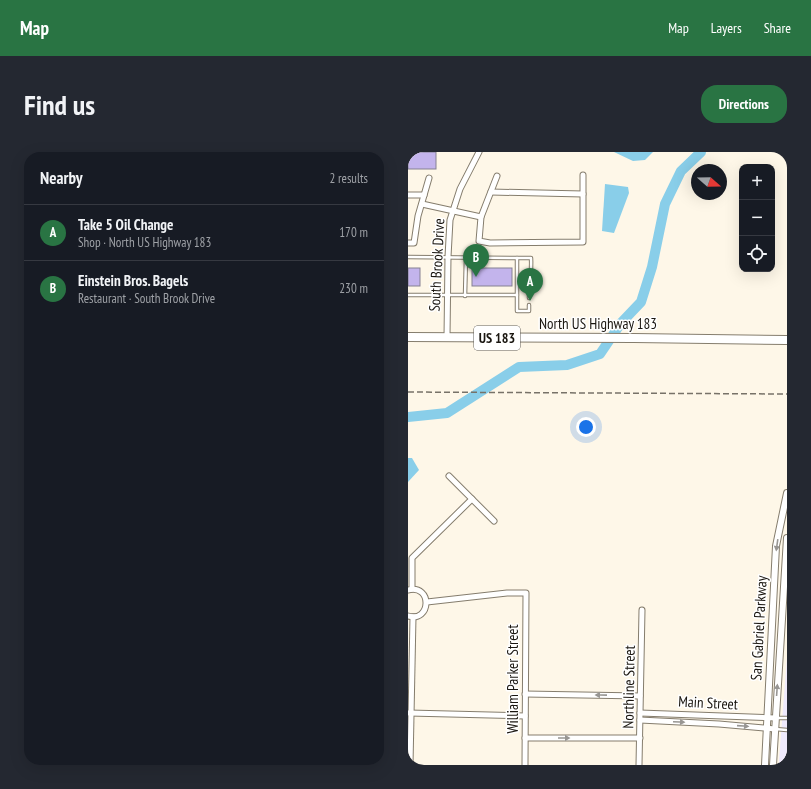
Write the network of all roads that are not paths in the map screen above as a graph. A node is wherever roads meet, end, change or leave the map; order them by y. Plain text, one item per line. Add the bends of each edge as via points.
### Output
1 (479, 152) edge
2 (583, 175) dead end
3 (497, 176) dead end
4 (429, 178) dead end
5 (491, 192) junction
6 (583, 194) junction
7 (408, 195) edge
8 (424, 195) junction
9 (422, 204) junction
10 (452, 211) junction
11 (481, 217) junction
12 (408, 244) edge
13 (408, 257) edge
14 (448, 257) junction
15 (466, 257) junction
16 (517, 258) junction
17 (408, 295) edge
18 (517, 295) junction
19 (447, 296) junction
20 (465, 296) junction
21 (529, 298) dead end
22 (529, 305) dead end
23 (408, 337) edge
24 (447, 337) junction
25 (787, 340) edge
26 (449, 476) dead end
27 (787, 493) edge
28 (472, 499) junction
29 (494, 521) dead end
30 (787, 538) edge
31 (410, 590) edge
32 (426, 602) junction
33 (642, 610) dead end
34 (410, 617) edge
35 (410, 652) edge
36 (525, 694) junction
37 (640, 696) junction
38 (409, 713) edge
39 (640, 713) junction
40 (525, 716) junction
41 (767, 718) junction
42 (776, 718) junction
43 (787, 718) edge
44 (640, 720) junction
45 (767, 728) junction
46 (775, 729) junction
47 (787, 730) edge
48 (525, 738) junction
49 (640, 738) junction
50 (410, 765) edge
51 (524, 765) edge
52 (639, 765) edge
53 (765, 765) edge
54 (772, 765) edge

1 - 10 street, South Brook Drive via 460,188
2 - 6 street
3 - 5 street
4 - 8 street
5 - 6 street
5 - 11 street
6 - 11 street via 583,242 479,241
7 - 8 street
8 - 9 street
9 - 10 street
9 - 12 street via 414,244
10 - 11 street
10 - 14 street, South Brook Drive
13 - 14 lane
14 - 15 lane
14 - 19 street, South Brook Drive
15 - 16 lane
15 - 20 lane
16 - 18 lane
16 - 21 lane via 531,258
17 - 19 lane
18 - 20 lane
18 - 22 lane via 517,311 529,311
19 - 20 lane
19 - 24 street, South Brook Drive
23 - 24 main road, North US Highway 183 / US 183
24 - 25 main road, North US Highway 183 / US 183
26 - 28 street
27 -> 41 street, San Gabriel Parkway via 776,546
28 - 29 street
28 - 31 street via 412,558
42 -> 30 street, San Gabriel Parkway
31 - 32 street via 420,591
32 - 34 street via 424,612
32 - 36 street, William Parker Street via 526,593
33 - 37 street, Northline Street
34 - 35 street
35 - 38 street
37 -> 36 street
36 - 40 street, William Parker Street
37 - 39 street, Northline Street
38 - 40 street
38 - 50 street
39 - 41 street, Main Street
39 - 44 street, Northline Street
40 - 48 street, William Parker Street
41 - 42 street, Main Street
41 - 45 street, San Gabriel Parkway
42 - 43 lane
42 - 46 street, San Gabriel Parkway
44 -> 45 street, Main Street
44 - 49 street, Northline Street
45 - 46 street, Main Street
45 - 53 street, San Gabriel Parkway
46 - 47 lane
46 - 54 street, San Gabriel Parkway
48 -> 49 street
48 - 51 street, William Parker Street
49 - 52 street, Northline Street

